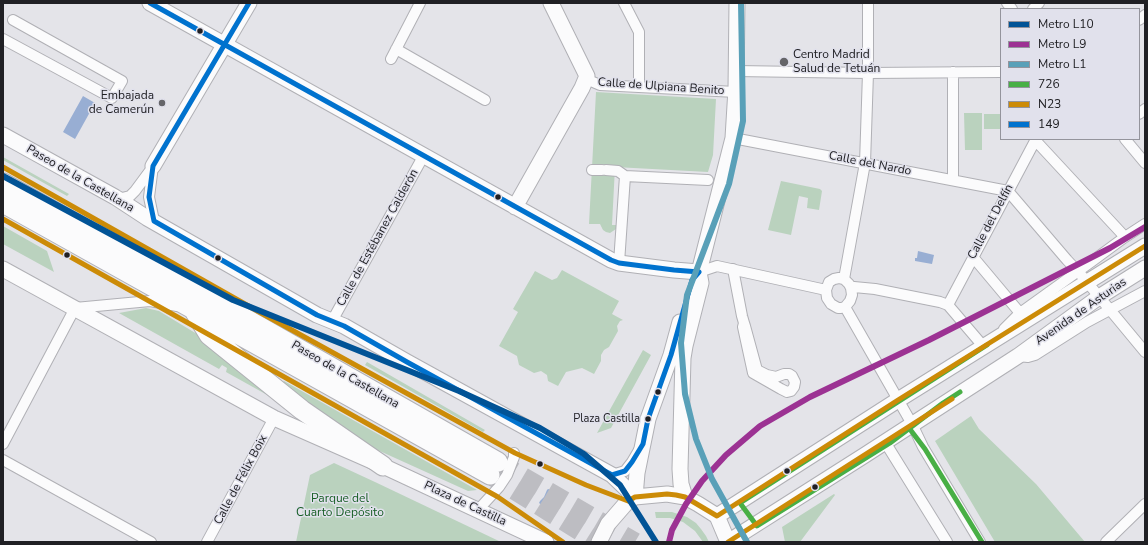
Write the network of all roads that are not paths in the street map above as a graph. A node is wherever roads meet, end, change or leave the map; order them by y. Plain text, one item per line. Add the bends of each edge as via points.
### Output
1 (150, 3) edge
2 (249, 3) edge
3 (420, 3) edge
4 (551, 3) edge
5 (624, 3) edge
6 (737, 3) edge
7 (868, 3) edge
8 (13, 20) dead end
9 (3, 39) edge
10 (225, 44) junction
11 (396, 49) junction
12 (391, 59) dead end
13 (736, 71) junction
14 (953, 72) junction
15 (1000, 72) edge
16 (868, 73) junction
17 (586, 79) junction
18 (639, 86) junction
19 (736, 92) junction
20 (485, 100) dead end
21 (3, 134) edge
22 (733, 138) junction
23 (1035, 140) edge
24 (1126, 140) edge
25 (424, 155) junction
26 (1145, 162) edge
27 (865, 163) junction
28 (153, 166) junction
29 (600, 170) dead end
30 (625, 176) junction
31 (708, 180) dead end
32 (953, 180) junction
33 (3, 183) edge
34 (1008, 191) junction
35 (115, 197) junction
36 (3, 203) edge
37 (515, 207) junction
38 (154, 221) junction
39 (1145, 224) edge
40 (1125, 237) junction
41 (1145, 246) edge
42 (973, 257) junction
43 (619, 263) junction
44 (3, 268) edge
45 (1145, 268) edge
46 (733, 269) junction
47 (699, 272) junction
48 (1082, 277) junction
49 (844, 279) junction
50 (851, 288) junction
51 (826, 290) junction
52 (1145, 291) edge
53 (207, 296) junction
54 (1100, 297) junction
55 (948, 304) junction
56 (845, 307) junction
57 (76, 308) junction
58 (192, 308) junction
59 (1110, 310) junction
60 (1020, 312) junction
61 (261, 313) dead end
62 (332, 321) junction
63 (744, 323) junction
64 (996, 338) junction
65 (983, 346) junction
66 (1145, 352) edge
67 (1018, 356) junction
68 (898, 400) junction
69 (274, 418) junction
70 (912, 424) junction
71 (885, 442) junction
72 (3, 444) edge
73 (643, 444) junction
74 (514, 452) dead end
75 (3, 460) edge
76 (383, 466) junction
77 (612, 475) junction
78 (635, 497) junction
79 (685, 498) junction
80 (1145, 504) edge
81 (478, 510) junction
82 (717, 516) junction
83 (207, 541) edge
84 (1108, 541) edge
85 (151, 542) edge
86 (546, 542) edge
87 (600, 542) edge
88 (728, 542) edge
89 (947, 542) edge
90 (980, 542) edge

1 - 10 main road
2 - 10 main road
3 - 11 street
4 - 17 main road via 586,72
5 - 18 street via 639,32
6 - 13 main road
7 - 16 street
8 - 9 street via 122,81 112,98
10 - 25 main road
10 - 28 main road
11 - 12 street
11 - 20 street
13 - 16 street
13 - 19 main road
14 - 15 street
14 - 16 street
14 - 32 street
16 - 27 street
17 - 18 street, Calle de Ulpiana Benito via 600,85
17 - 37 main road
18 - 19 street, Calle de Ulpiana Benito
19 - 22 main road
21 - 35 main road, Paseo de la Castellana
22 - 27 street, Calle del Nardo
22 - 47 main road
23 - 34 street, Calle del Delfín
23 - 40 street
24 - 26 street
25 - 37 main road
25 - 62 street, Calle de Estébanez Calderón
27 - 32 street, Calle del Nardo
27 - 49 street
28 - 35 street via 130,196
28 - 38 street via 149,197
29 - 30 street via 618,171
30 - 31 street
30 - 43 street
32 - 34 street, Calle del Nardo
33 - 53 highway, Paseo de la Castellana
34 - 42 street, Calle del Delfín
34 - 48 street
35 - 38 main road, Paseo de la Castellana
36 - 58 highway, Paseo de la Castellana
37 - 43 main road
38 - 62 main road, Paseo de la Castellana via 317,315
39 - 40 street, Avenida de Asturias
40 - 48 street, Avenida de Asturias
41 - 48 main road, Avenida de Asturias
42 - 55 street, Calle del Delfín
42 - 60 street
43 - 47 main road
44 - 57 main road
45 - 54 main road, Avenida de Asturias
46 - 47 street via 717,266
46 - 51 street
46 - 63 street
47 - 73 main road via 692,280 671,355 648,419
47 - 79 main road via 701,283 683,358 680,469
48 - 54 street
48 - 60 street, Avenida de Asturias
48 - 64 main road, Avenida de Asturias
49 - 50 street
49 - 51 street via 829,282
50 - 55 street via 875,289
50 - 56 street via 852,295
51 - 56 street via 831,304 838,308
52 - 59 street, Avenida de Asturias
53 - 58 highway, Paseo de la Castellana via 494,469
53 - 61 highway via 222,298
54 - 59 street
54 - 67 main road, Avenida de Asturias
55 - 65 street
56 - 68 street
57 - 58 street, Paseo de la Castellana via 150,301
57 - 69 main road
57 - 72 street
58 - 76 highway via 209,335 302,410
59 - 66 street
59 - 67 street, Avenida de Asturias via 1035,355
60 - 64 street, Avenida de Asturias
62 - 77 main road, Paseo de la Castellana
63 - 63 street via 753,373 787,392 791,391 795,382 789,374 776,377 757,370
64 - 65 main road, Avenida de Asturias
65 - 68 main road, Avenida de Asturias
67 - 70 main road, Avenida de Asturias
68 - 70 street
68 - 82 main road, Avenida de Asturias
69 - 76 main road
69 - 83 street, Calle de Félix Boix
70 - 71 main road, Avenida de Asturias
70 - 90 street
71 - 88 main road, Avenida de Asturias
71 - 89 street
73 - 77 street via 632,462 624,470
73 - 78 main road
74 - 81 street via 507,475
75 - 85 street
76 - 81 main road, Plaza de Castilla
77 - 78 main road, Paseo de la Castellana
78 - 79 main road via 667,494
78 - 87 main road via 628,501 608,524
79 - 82 main road
80 - 84 street
81 - 86 main road, Plaza de Castilla
82 - 88 main road

